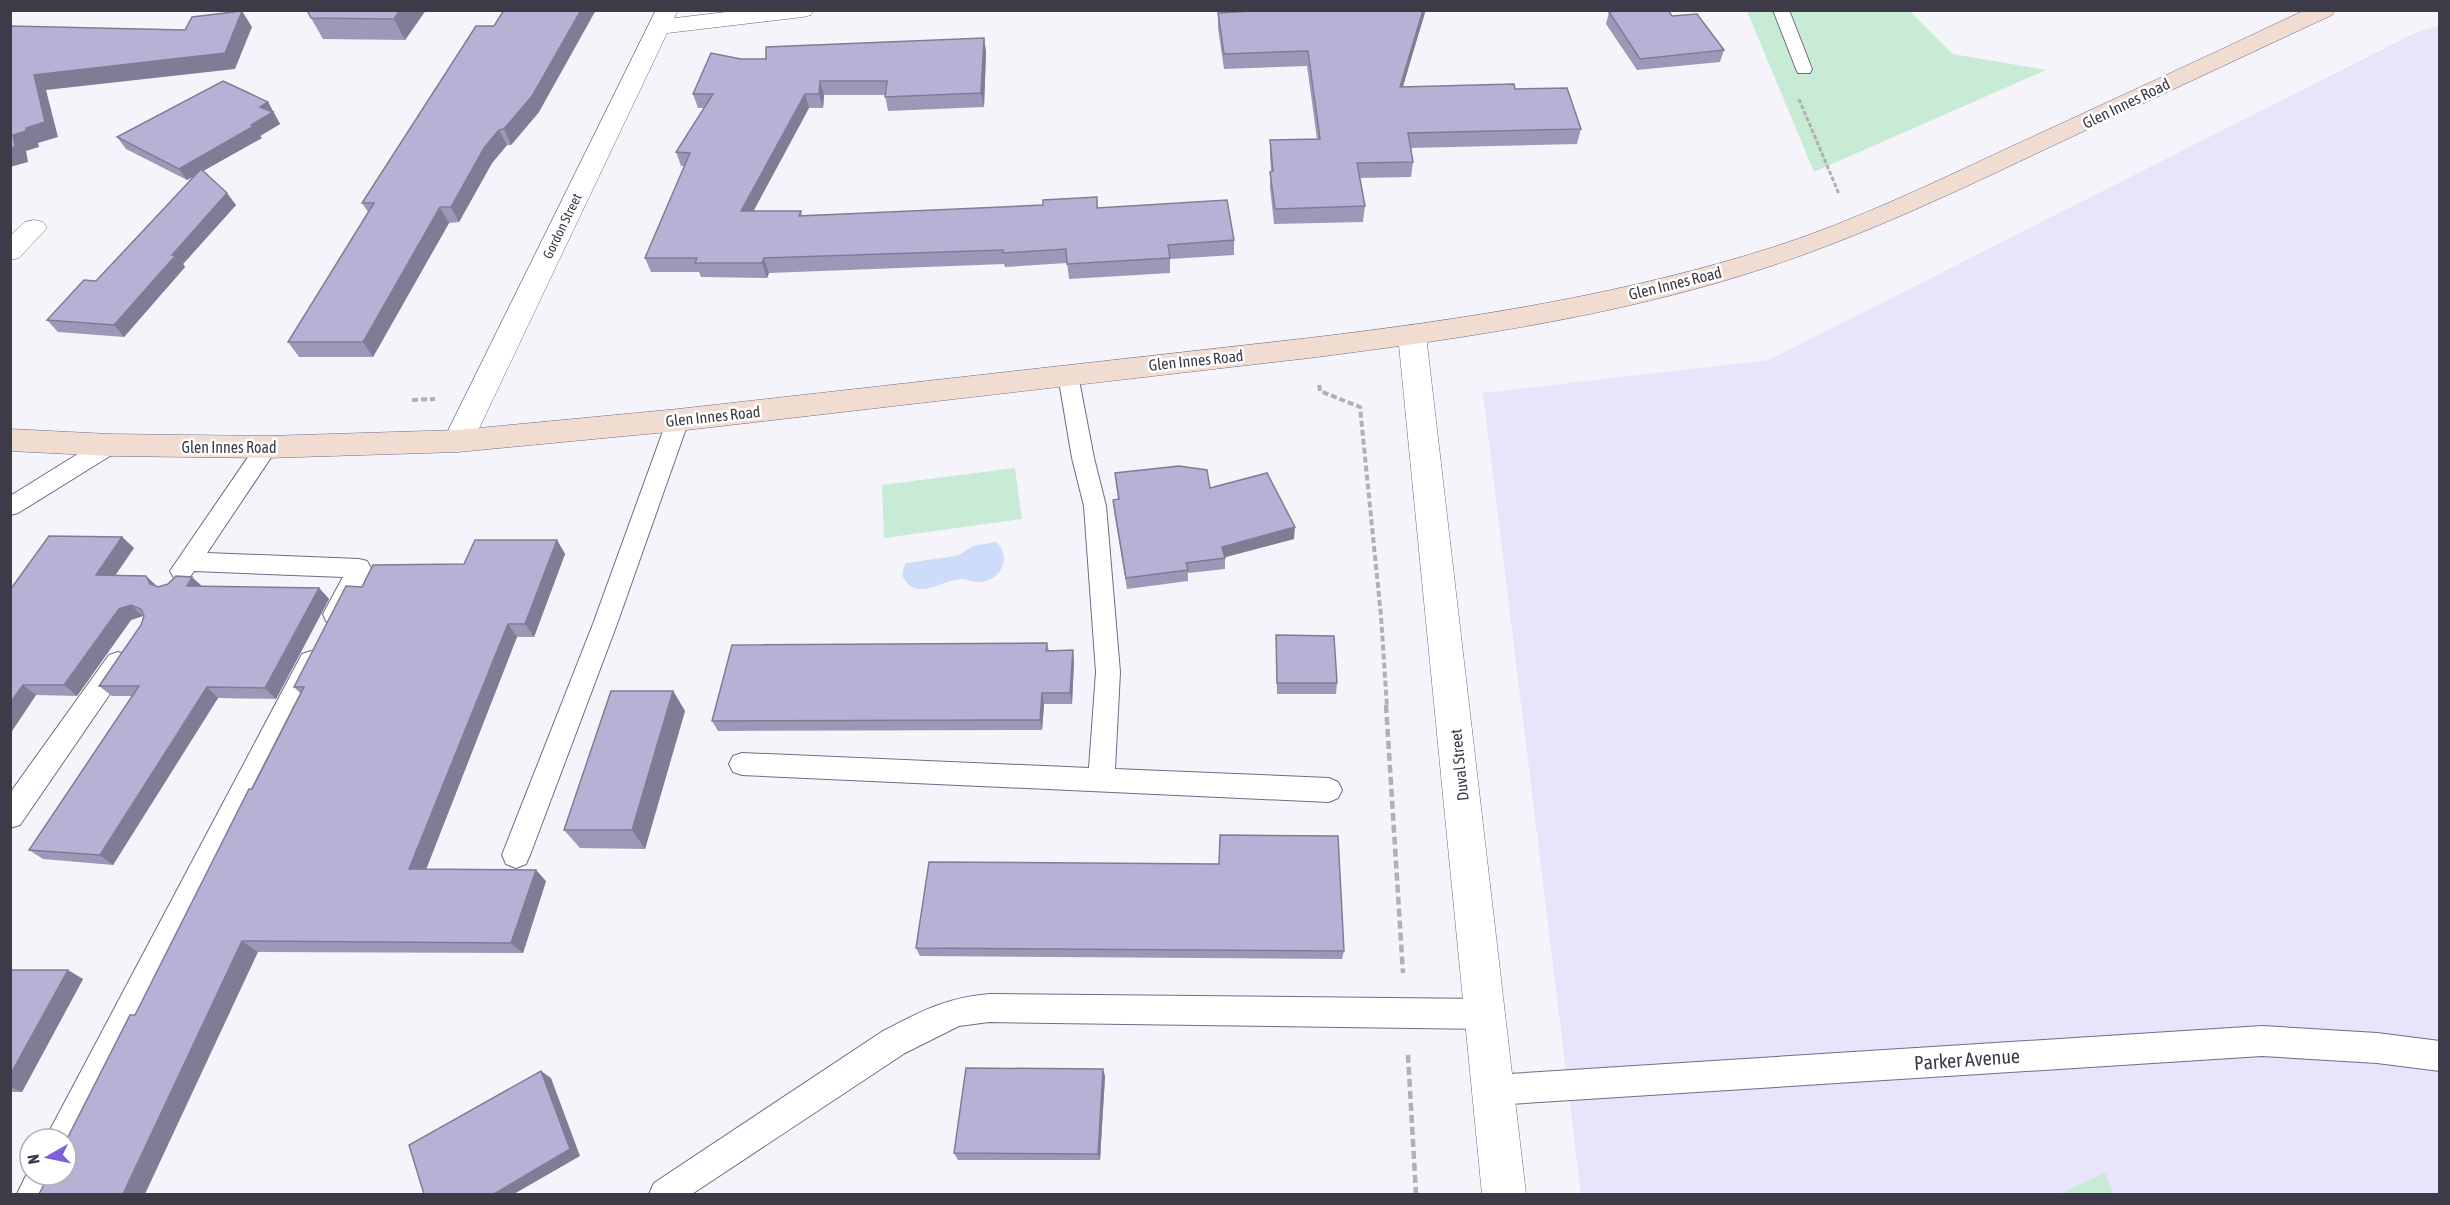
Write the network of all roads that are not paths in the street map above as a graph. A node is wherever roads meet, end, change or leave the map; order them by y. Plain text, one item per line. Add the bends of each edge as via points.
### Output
1 (802, 10) edge
2 (1781, 10) edge
3 (2324, 10) edge
4 (663, 19) edge
5 (1804, 69) dead end
6 (34, 228) dead end
7 (10, 252) edge
8 (1412, 335) junction
9 (1068, 375) junction
10 (678, 420) junction
11 (10, 440) edge
12 (459, 441) junction
13 (110, 445) junction
14 (267, 447) junction
15 (10, 507) edge
16 (188, 562) junction
17 (171, 587) edge
18 (129, 646) edge
19 (742, 764) dead end
20 (1101, 780) junction
21 (1329, 790) dead end
22 (10, 816) edge
23 (516, 855) dead end
24 (1485, 1014) junction
25 (2439, 1056) edge
26 (1494, 1090) junction
27 (68, 1127) edge
28 (666, 1194) edge
29 (1504, 1194) edge

1 - 4 street
2 - 5 lane
3 - 8 main road, Glen Innes Road via 1889,213 1789,251 1682,284 1554,312
4 - 12 street, Gordon Street
6 - 7 street
8 - 9 main road, Glen Innes Road
8 - 24 street, Duval Street
9 - 10 main road, Glen Innes Road
9 - 20 lane via 1096,518 1108,672
10 - 12 main road, Glen Innes Road
10 - 23 lane
11 - 13 main road, Glen Innes Road
12 - 14 main road, Glen Innes Road
13 - 14 main road, Glen Innes Road
13 - 15 lane
14 - 16 lane
16 - 17 lane
16 - 27 lane via 359,568
18 - 22 lane
19 - 20 lane
20 - 21 lane
24 - 26 street, Duval Street
24 - 28 lane via 989,1008 959,1011 894,1042
25 - 26 lane, Parker Avenue via 2262,1041
26 - 29 street, Duval Street

